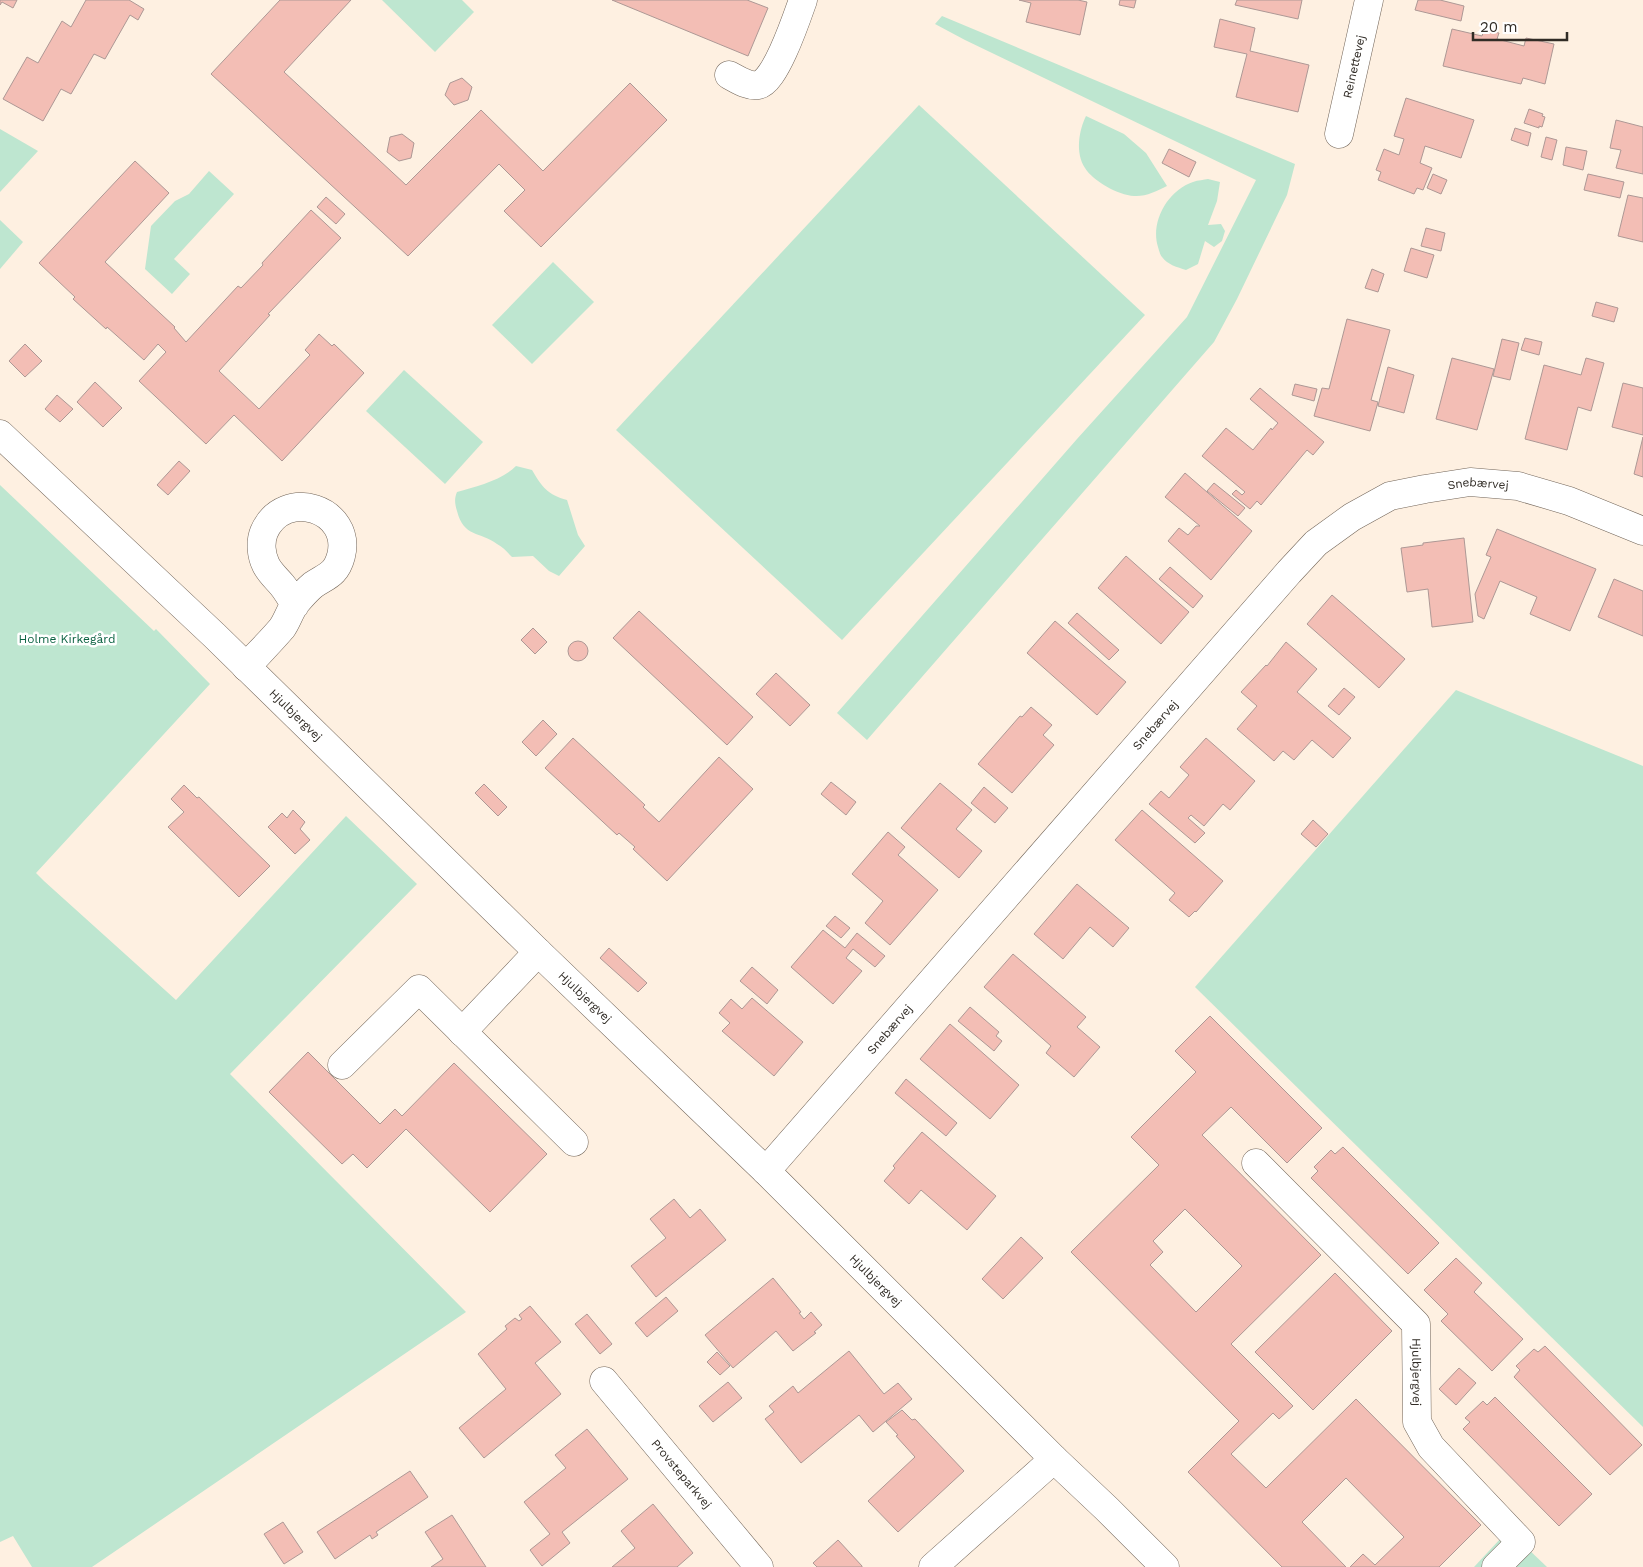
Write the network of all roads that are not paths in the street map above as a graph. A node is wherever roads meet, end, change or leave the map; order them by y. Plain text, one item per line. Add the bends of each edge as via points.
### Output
1 (803, 0) edge
2 (1369, 0) edge
3 (729, 75) dead end
4 (1339, 134) dead end
5 (0, 434) edge
6 (1643, 531) edge
7 (294, 605) dead end
8 (246, 666) junction
9 (538, 952) junction
10 (462, 1032) junction
11 (342, 1065) dead end
12 (574, 1142) dead end
13 (1256, 1163) dead end
14 (766, 1171) junction
15 (604, 1381) dead end
16 (1054, 1459) junction
17 (759, 1567) edge
18 (933, 1567) edge
19 (1165, 1567) edge
20 (1496, 1567) edge

1 - 3 street via 778,64 765,83 751,85
2 - 4 street, Reinettevej
5 - 8 street, Hjulbjergvej
6 - 14 street, Snebærvej via 1569,501 1518,486 1470,482 1390,496 1352,517 1316,543
7 - 8 street via 283,626
8 - 9 street, Hjulbjergvej
9 - 10 street
9 - 14 street, Hjulbjergvej
10 - 11 street via 419,989
10 - 12 street
13 - 20 street, Hjulbjergvej via 1416,1324 1417,1422 1431,1447 1521,1542
14 - 16 street, Hjulbjergvej
15 - 17 street, Provsteparkvej
16 - 18 street
16 - 19 street, Hjulbjergvej

